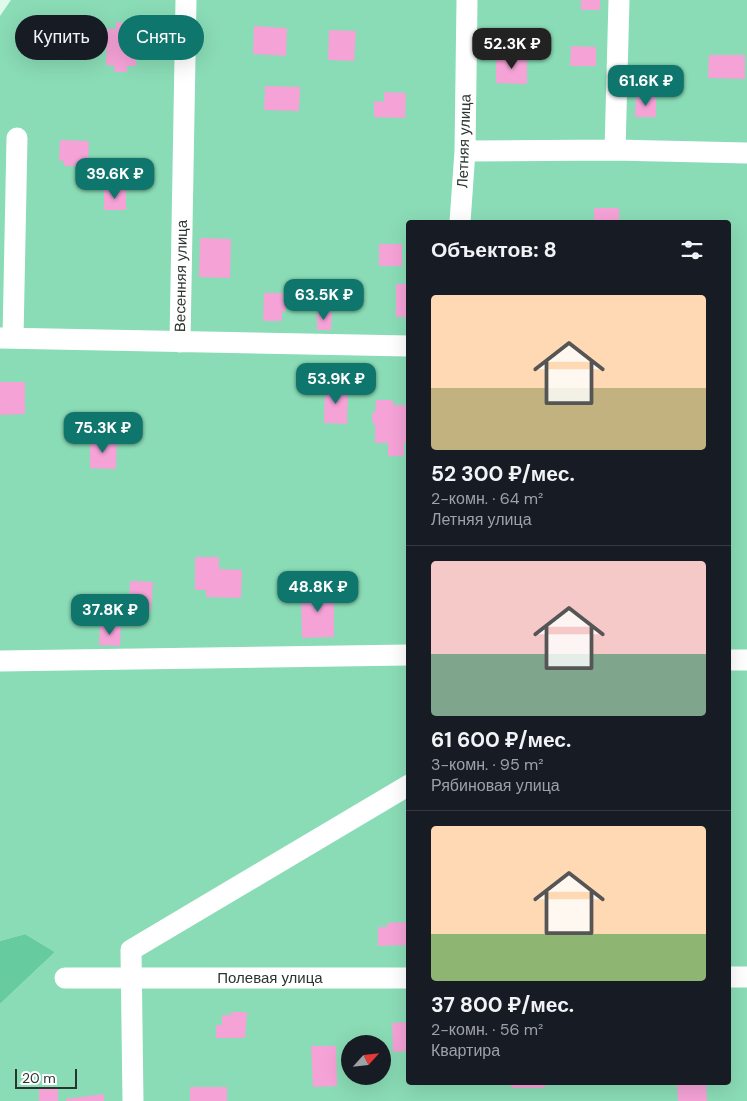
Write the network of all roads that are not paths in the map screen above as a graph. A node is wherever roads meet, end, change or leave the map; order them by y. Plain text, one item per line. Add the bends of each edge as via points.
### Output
1 (186, 0) edge
2 (467, 0) edge
3 (619, 0) edge
4 (17, 138) dead end
5 (615, 150) junction
6 (464, 151) junction
7 (747, 154) edge
8 (460, 220) edge
9 (7, 338) edge
10 (180, 342) junction
11 (406, 346) edge
12 (406, 655) edge
13 (731, 660) edge
14 (747, 660) edge
15 (0, 661) edge
16 (406, 787) edge
17 (731, 977) edge
18 (747, 977) edge
19 (65, 978) dead end
20 (131, 978) junction
21 (406, 978) edge
22 (133, 1101) edge

1 - 10 street, Весенняя улица
2 - 6 street, Летняя улица
3 - 5 street
4 - 9 street
5 - 6 street
5 - 7 street
6 - 8 street, Летняя улица
9 - 10 street
10 - 11 street
12 - 15 street
13 - 14 street
16 - 20 street via 131,950
17 - 18 street
19 - 20 street, Полевая улица
20 - 21 street, Полевая улица
20 - 22 street

